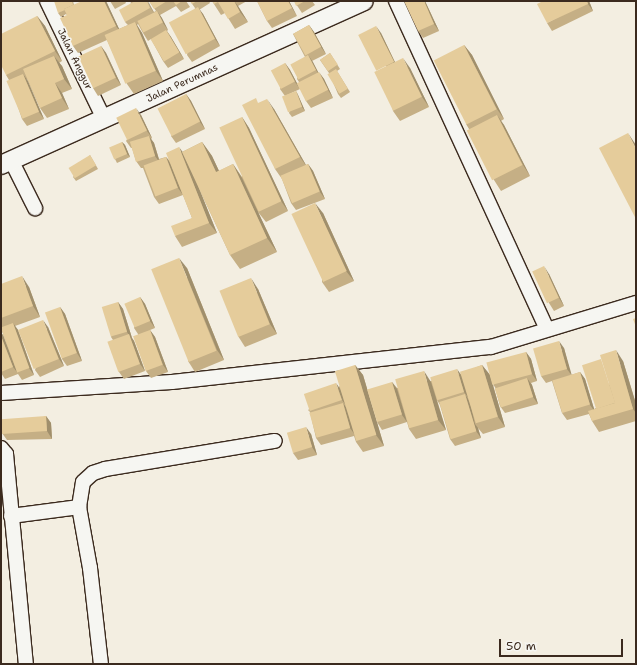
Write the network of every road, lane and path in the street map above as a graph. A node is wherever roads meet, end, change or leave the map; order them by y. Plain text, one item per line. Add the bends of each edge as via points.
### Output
1 (47, 1) edge
2 (364, 1) edge
3 (396, 1) edge
4 (343, 5) edge
5 (103, 117) junction
6 (6, 163) edge
7 (35, 208) dead end
8 (636, 304) edge
9 (547, 329) junction
10 (1, 393) edge
11 (275, 441) dead end
12 (1, 448) edge
13 (79, 507) junction
14 (12, 516) junction
15 (26, 664) edge
16 (100, 664) edge

1 - 5 street, Jalan Anggur
2 - 4 street, Jalan Perumnas
3 - 9 street
4 - 5 street, Jalan Perumnas
5 - 6 street, Jalan Perumnas
6 - 7 street
8 - 9 street
9 - 10 street via 491,346 348,364 172,382
11 - 13 street via 105,468 83,482
12 - 14 street via 6,454
13 - 14 street
13 - 16 street via 90,568
14 - 15 street

